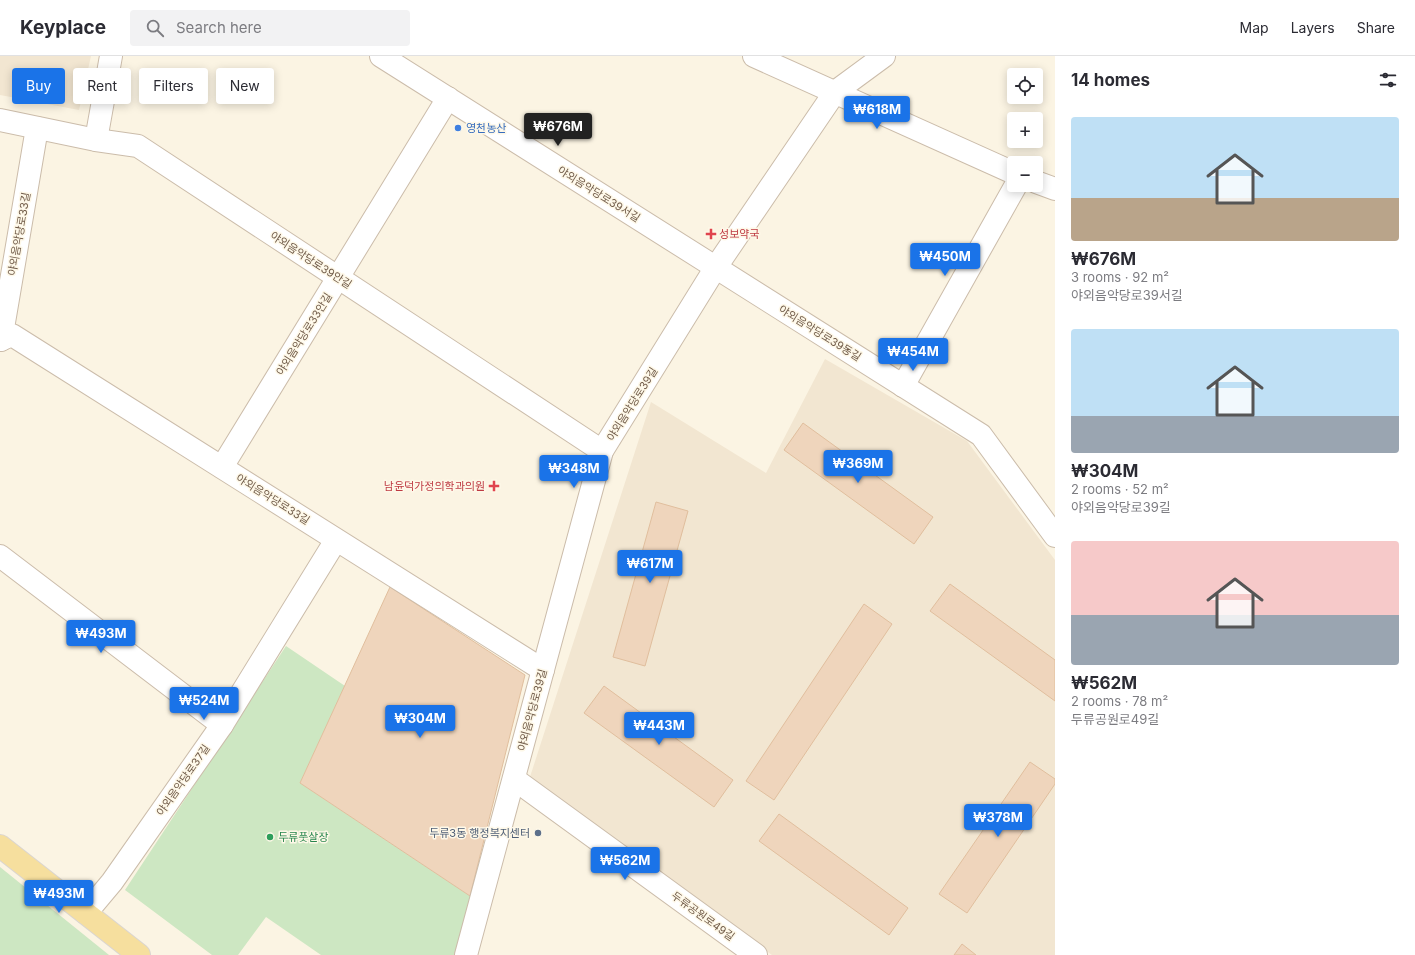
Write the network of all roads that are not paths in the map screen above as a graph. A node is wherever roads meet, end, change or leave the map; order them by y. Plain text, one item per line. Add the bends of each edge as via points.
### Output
1 (111, 56) edge
2 (754, 56) edge
3 (884, 56) edge
4 (387, 57) edge
5 (834, 92) junction
6 (448, 98) junction
7 (0, 120) edge
8 (38, 128) junction
9 (96, 140) junction
10 (1007, 170) edge
11 (1043, 185) edge
12 (1055, 189) edge
13 (1012, 192) edge
14 (716, 267) junction
15 (338, 278) junction
16 (1, 340) edge
17 (903, 386) junction
18 (602, 451) junction
19 (222, 467) junction
20 (1055, 536) edge
21 (336, 540) junction
22 (0, 556) edge
23 (543, 670) junction
24 (222, 725) junction
25 (514, 779) junction
26 (0, 846) edge
27 (86, 913) junction
28 (473, 951) edge
29 (138, 955) edge
30 (756, 955) edge

1 - 9 street
2 - 5 street
3 - 5 street, 야외음악당로39길
4 - 6 street, 야외음악당로39서길
5 - 10 street
5 - 14 street, 야외음악당로39길
6 - 14 street, 야외음악당로39서길
6 - 15 street, 야외음악당로33안길
7 - 8 street, 야외음악당로39안길
8 - 9 street, 야외음악당로39안길
8 - 16 street, 야외음악당로33길
9 - 15 street, 야외음악당로39안길 via 138,146
11 - 12 street
13 - 17 street
14 - 17 street, 야외음악당로39동길
14 - 18 street, 야외음악당로39길
15 - 18 street, 야외음악당로39안길
15 - 19 street, 야외음악당로33안길
16 - 19 street, 야외음악당로33길 via 12,335
17 - 20 street, 야외음악당로39동길 via 981,435
18 - 23 street, 야외음악당로39길
19 - 21 street, 야외음악당로33길
21 - 23 street, 야외음악당로33길
21 - 24 street, 야외음악당로37길
22 - 24 street
23 - 25 street, 야외음악당로39길
24 - 27 street, 야외음악당로37길 via 112,882
25 - 28 street, 야외음악당로39길
25 - 30 street, 두류공원로49길
26 - 27 main road
27 - 29 main road

